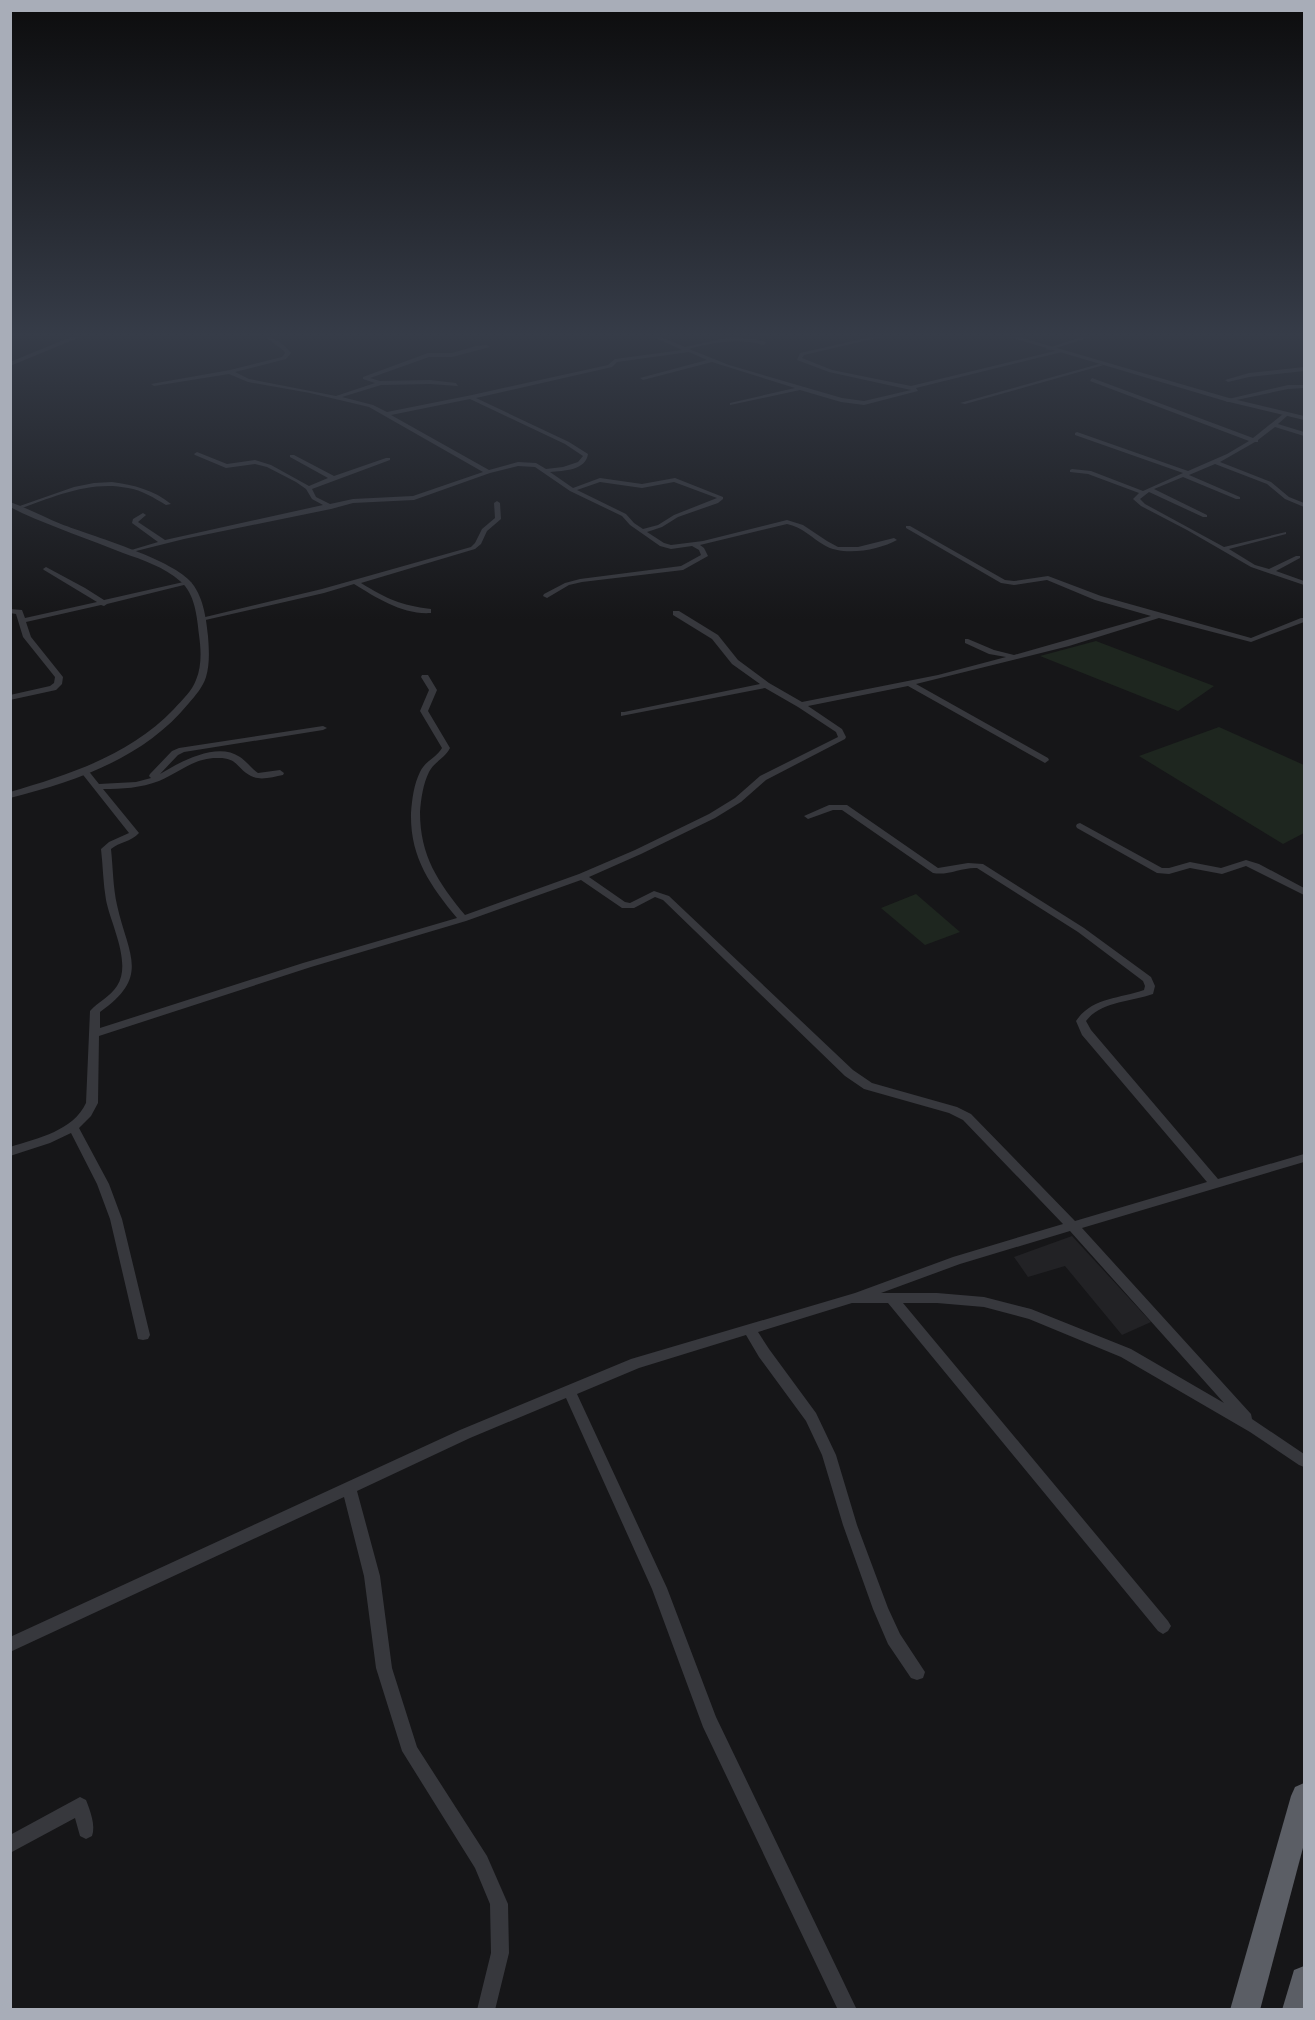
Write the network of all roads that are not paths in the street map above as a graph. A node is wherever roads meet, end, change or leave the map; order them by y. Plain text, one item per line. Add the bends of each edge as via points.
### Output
1 (416, 431) edge
2 (543, 431) edge
3 (1230, 431) edge
4 (1268, 431) edge
5 (1077, 434) dead end
6 (1256, 441) junction
7 (197, 454) dead end
8 (292, 456) dead end
9 (388, 459) dead end
10 (1215, 462) junction
11 (545, 471) junction
12 (1072, 471) dead end
13 (488, 472) junction
14 (1186, 474) junction
15 (334, 479) junction
16 (308, 488) junction
17 (572, 490) junction
18 (1147, 492) junction
19 (1238, 498) dead end
20 (497, 503) dead end
21 (168, 504) dead end
22 (1305, 505) edge
23 (14, 506) edge
24 (332, 507) junction
25 (143, 515) dead end
26 (1204, 516) dead end
27 (908, 527) dead end
28 (643, 531) junction
29 (1284, 534) dead end
30 (894, 540) dead end
31 (163, 542) junction
32 (694, 545) junction
33 (1223, 549) junction
34 (130, 552) junction
35 (1298, 558) dead end
36 (46, 569) dead end
37 (1269, 572) junction
38 (355, 582) junction
39 (188, 583) junction
40 (1305, 583) edge
41 (547, 596) dead end
42 (104, 604) junction
43 (10, 611) edge
44 (428, 611) dead end
45 (676, 613) dead end
46 (1159, 616) junction
47 (201, 620) junction
48 (1305, 620) edge
49 (23, 621) junction
50 (968, 641) dead end
51 (1020, 656) junction
52 (425, 677) dead end
53 (909, 683) junction
54 (766, 685) junction
55 (10, 698) edge
56 (801, 705) junction
57 (624, 714) dead end
58 (322, 728) dead end
59 (1045, 760) dead end
60 (84, 771) junction
61 (280, 773) dead end
62 (146, 783) junction
63 (97, 787) junction
64 (10, 795) edge
65 (808, 816) dead end
66 (1080, 826) dead end
67 (582, 876) junction
68 (1305, 892) edge
69 (463, 919) junction
70 (94, 1034) junction
71 (73, 1127) junction
72 (10, 1152) edge
73 (1305, 1158) edge
74 (1216, 1184) junction
75 (1073, 1226) junction
76 (852, 1298) junction
77 (891, 1298) junction
78 (750, 1330) junction
79 (143, 1335) dead end
80 (568, 1391) junction
81 (1255, 1428) junction
82 (1305, 1461) edge
83 (349, 1487) junction
84 (1163, 1626) dead end
85 (10, 1645) edge
86 (917, 1672) dead end
87 (1305, 1796) edge
88 (86, 1830) dead end
89 (10, 1845) edge
90 (1305, 1980) edge
91 (486, 2010) edge
92 (848, 2010) edge
93 (1245, 2010) edge
94 (1297, 2010) edge

1 - 13 street
2 - 11 street via 586,455 575,466
3 - 6 street
4 - 6 street
5 - 14 street
6 - 10 street
7 - 16 street via 226,466 261,463
8 - 15 street
9 - 15 street
10 - 14 street
10 - 22 street via 1269,483 1282,495
11 - 13 street via 526,464
11 - 17 street
12 - 18 street via 1089,472
13 - 24 street via 414,498 360,500
14 - 18 street
14 - 19 street
15 - 16 street
16 - 24 street via 314,498
17 - 28 street via 624,515
17 - 28 street via 600,480 642,486 673,480 721,498
18 - 26 street
18 - 33 street via 1136,499 1138,502
20 - 38 street via 498,519 484,530 473,548
21 - 23 street via 147,490 108,482
23 - 34 street
24 - 31 street
25 - 31 street via 135,523
27 - 46 street via 1003,582 1048,578
28 - 32 street via 663,545
29 - 33 street
30 - 32 street via 844,550 833,548 796,523 787,522
31 - 34 street
32 - 41 street via 705,555 683,568 582,580
33 - 37 street
34 - 39 street
35 - 37 street
36 - 42 street via 89,590
37 - 40 street
38 - 44 street via 402,608
38 - 47 street
39 - 42 street
39 - 47 street
42 - 49 street
43 - 49 street via 19,612
45 - 54 street via 715,637 732,659
46 - 48 street via 1251,640
46 - 51 street
47 - 60 street via 205,660 201,679 186,702 151,736 126,753
49 - 55 street via 27,637 59,677 53,688
50 - 51 street via 997,654
51 - 53 street
52 - 69 street via 433,690 424,711 446,748 427,766 416,796 417,846 426,870
53 - 56 street
53 - 59 street
54 - 56 street
54 - 57 street
56 - 67 street via 842,737 762,778 712,816
58 - 62 street via 182,750
60 - 63 street
60 - 64 street
61 - 62 street via 257,775 240,759 217,755 188,760
62 - 63 street
63 - 70 street via 134,833 112,842 106,849 112,905 128,954 128,968 122,989 95,1011
65 - 74 street via 844,807 936,871 980,866 1081,930 1146,979 1149,992 1101,1005 1085,1013 1081,1021 1086,1032
66 - 68 street via 1160,871 1190,865 1222,871 1251,863
67 - 69 street
67 - 75 street via 622,905 631,906 654,894 671,901 849,1073 867,1086 953,1110 967,1118
69 - 70 street
70 - 71 street via 92,1102 89,1112
71 - 72 street
71 - 79 street via 103,1184 116,1220
73 - 74 street
74 - 75 street
75 - 76 street via 957,1260
75 - 81 street
76 - 77 street
76 - 78 street
77 - 81 street via 984,1302 1031,1314 1126,1353
77 - 84 street
78 - 80 street via 636,1363
78 - 86 street via 811,1417 829,1455 881,1609 894,1639
80 - 83 street
80 - 92 street via 659,1588 709,1721
81 - 82 street
83 - 85 street
83 - 91 street via 372,1576 384,1668 410,1751 481,1862 499,1904 500,1953
87 - 93 highway
88 - 89 street via 80,1806
90 - 94 highway

